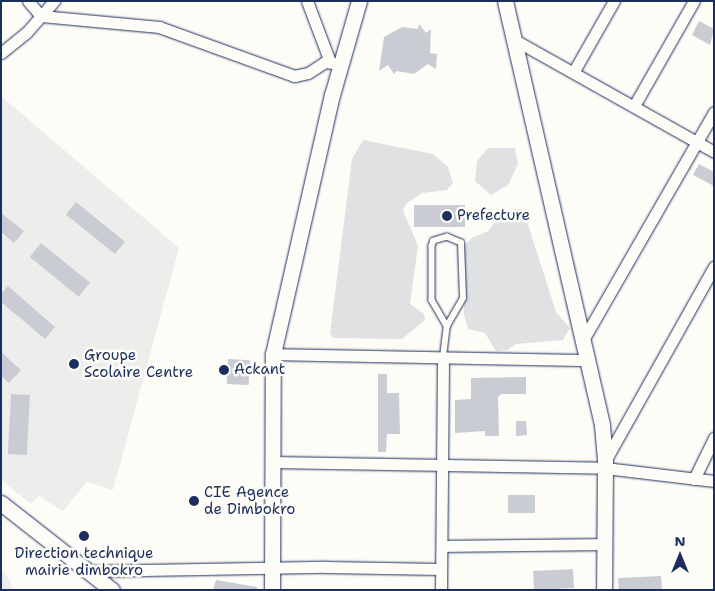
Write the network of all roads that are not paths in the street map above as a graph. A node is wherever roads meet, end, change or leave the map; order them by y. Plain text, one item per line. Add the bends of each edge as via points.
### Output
1 (28, 1) edge
2 (54, 1) edge
3 (307, 1) edge
4 (359, 1) edge
5 (505, 1) edge
6 (614, 1) edge
7 (694, 1) edge
8 (41, 16) junction
9 (513, 39) junction
10 (1, 53) edge
11 (335, 63) junction
12 (574, 71) junction
13 (634, 106) junction
14 (714, 112) edge
15 (697, 142) junction
16 (714, 152) edge
17 (714, 267) edge
18 (447, 326) junction
19 (583, 340) junction
20 (273, 354) junction
21 (443, 358) junction
22 (587, 360) junction
23 (714, 438) edge
24 (272, 462) junction
25 (442, 464) junction
26 (605, 465) junction
27 (694, 479) junction
28 (714, 481) edge
29 (1, 504) edge
30 (604, 544) junction
31 (443, 546) junction
32 (273, 568) junction
33 (441, 569) junction
34 (89, 572) junction
35 (112, 590) edge
36 (272, 590) edge
37 (441, 590) edge
38 (604, 590) edge

1 - 8 street
2 - 8 street
3 - 11 street
4 - 11 main road
5 - 9 main road
6 - 12 street
7 - 13 street
8 - 10 street
8 - 11 street via 159,27 294,76
9 - 12 street
9 - 19 main road
11 - 20 main road
12 - 13 street
13 - 15 street
14 - 15 street
15 - 16 street
15 - 19 street
17 - 26 street
18 - 18 lane via 463,298 461,243 459,239 447,237 434,241 432,246 432,300
18 - 21 lane
19 - 22 main road
20 - 21 street
20 - 24 main road
21 - 22 street
21 - 25 street
22 - 26 main road via 602,426
23 - 27 street
24 - 25 street
24 - 32 main road
25 - 26 street
25 - 31 street
26 - 27 street
26 - 30 main road
27 - 28 street
29 - 34 main road
30 - 31 street
30 - 38 main road
31 - 33 street
32 - 33 street
32 - 34 street
32 - 36 main road
33 - 37 street
34 - 35 main road

